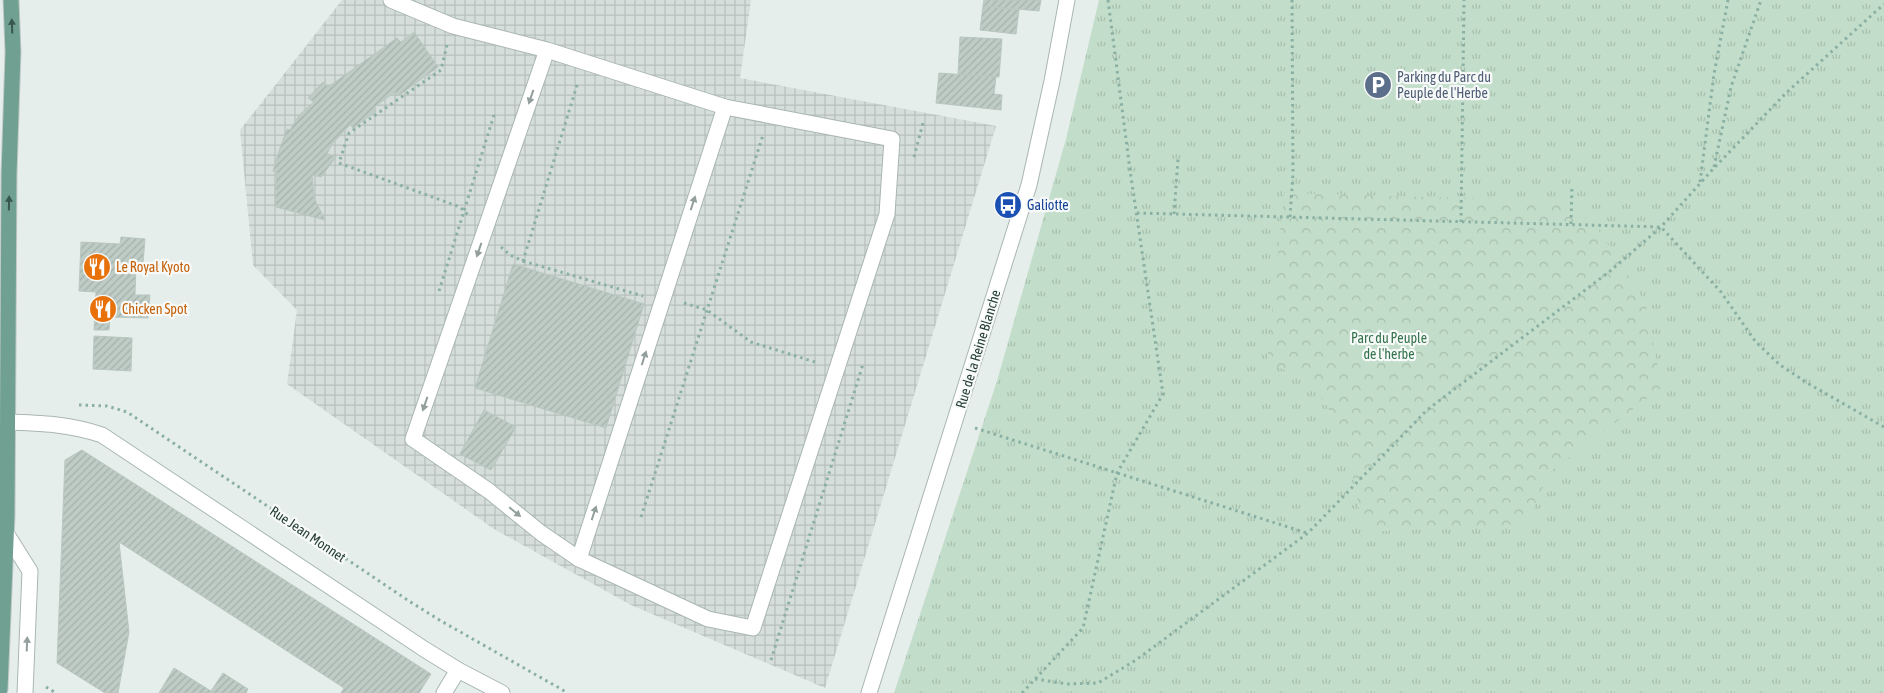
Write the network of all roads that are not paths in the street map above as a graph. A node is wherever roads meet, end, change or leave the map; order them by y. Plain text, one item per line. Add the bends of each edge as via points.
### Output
1 (11, 0) edge
2 (391, 0) edge
3 (1067, 0) edge
4 (546, 50) junction
5 (13, 52) junction
6 (0, 65) edge
7 (725, 107) junction
8 (0, 159) edge
9 (9, 174) junction
10 (7, 422) junction
11 (6, 533) junction
12 (579, 559) junction
13 (458, 670) junction
14 (0, 689) edge
15 (25, 693) edge
16 (444, 693) edge
17 (502, 693) edge
18 (869, 693) edge

5 -> 1 main road
2 - 4 street via 453,26
3 - 18 street, Rue de la Reine Blanche via 1029,185
4 - 7 street
4 -> 12 street via 413,440 489,491
5 - 6 main road
5 - 9 main road
12 -> 7 street
7 - 12 street via 892,139 886,214 753,628 708,618
8 - 9 main road
10 -> 9 main road
10 - 11 main road
10 - 13 street via 61,424 102,435
11 - 14 main road
15 -> 11 street via 30,571
13 - 16 street
13 - 17 street

